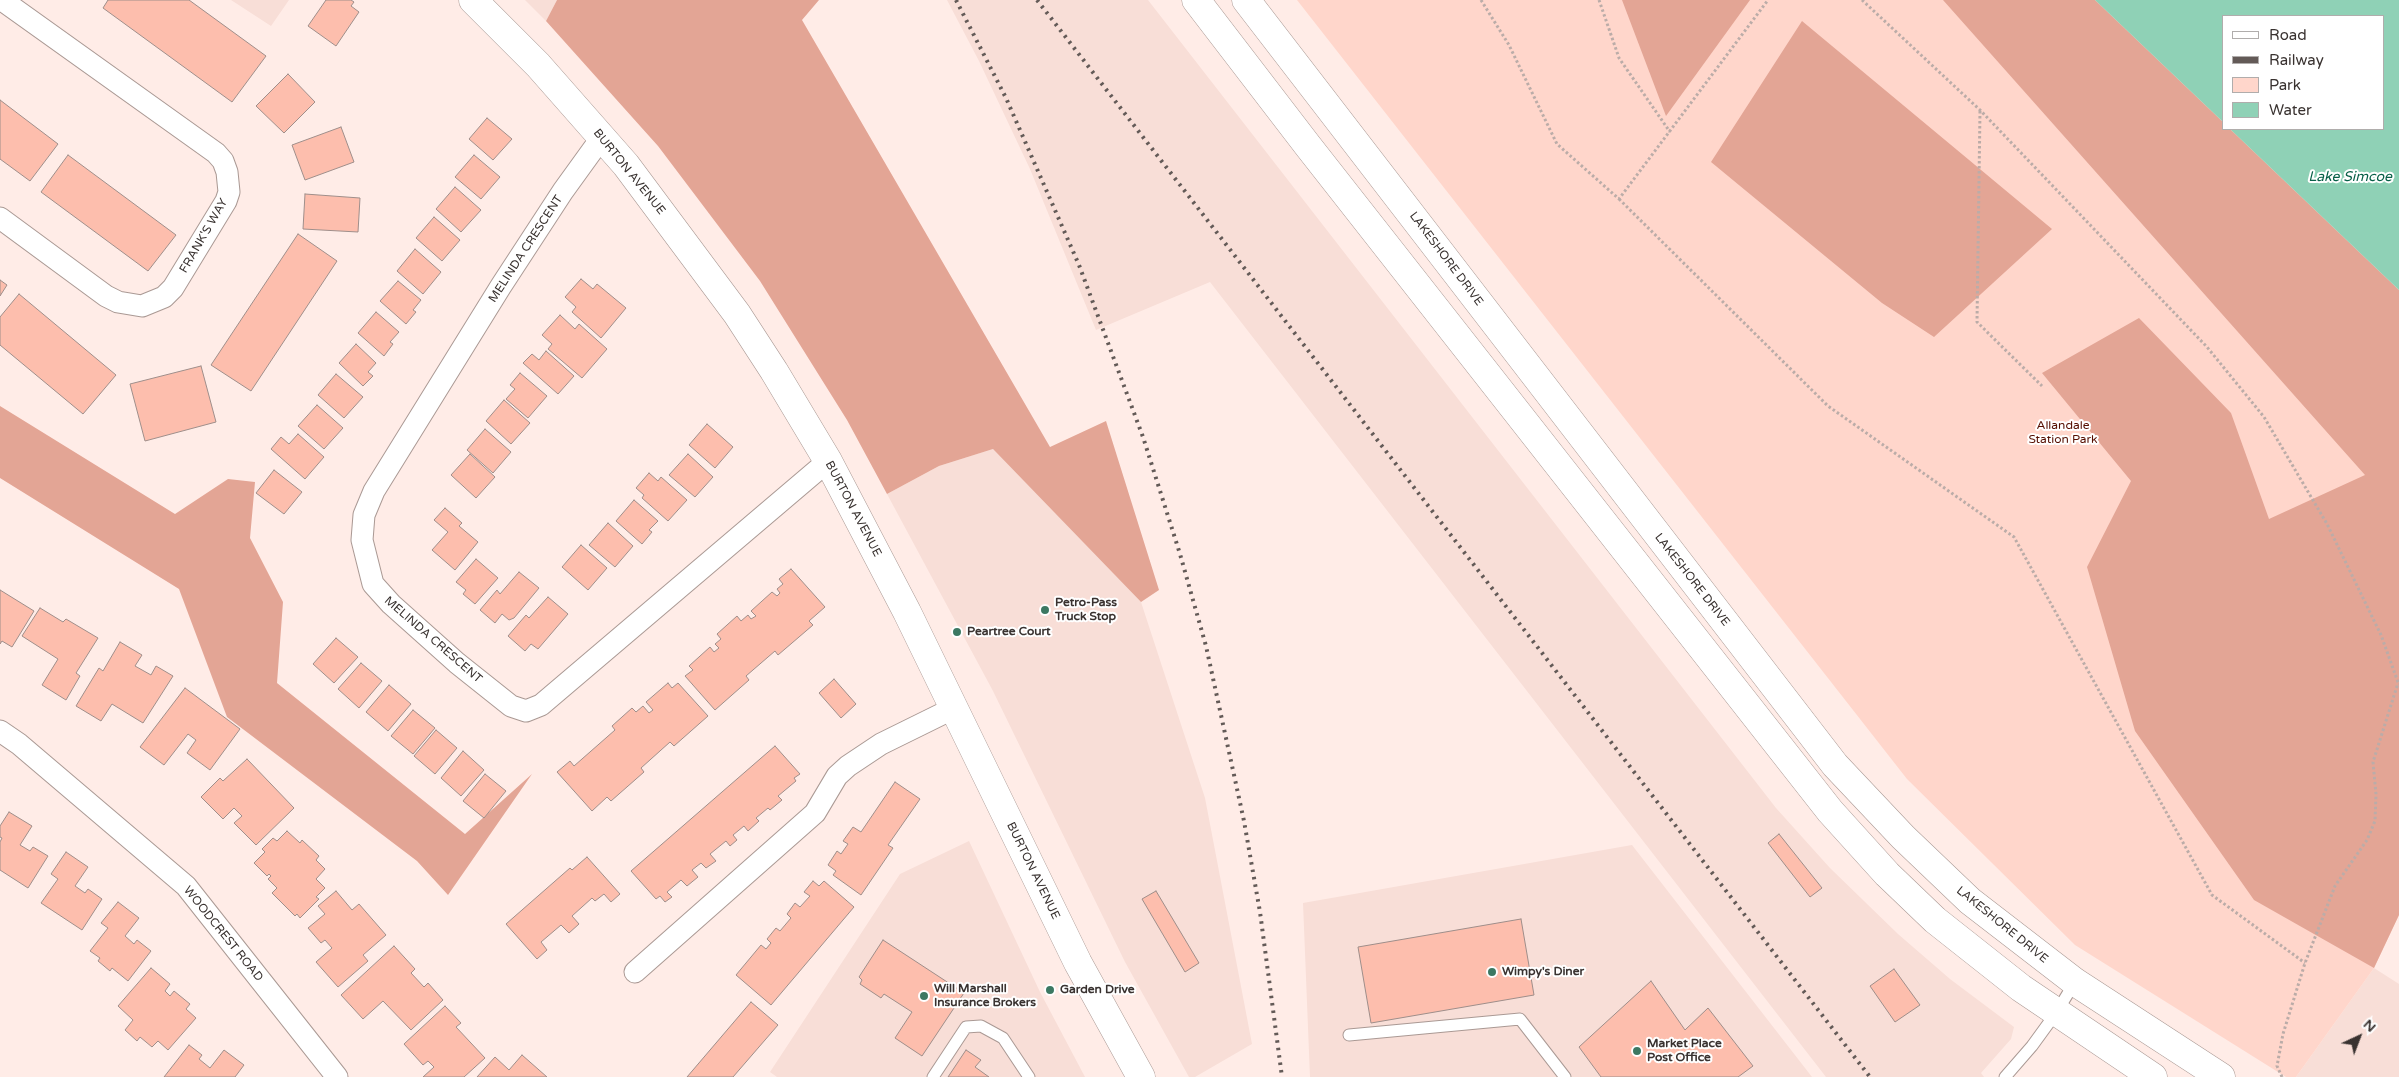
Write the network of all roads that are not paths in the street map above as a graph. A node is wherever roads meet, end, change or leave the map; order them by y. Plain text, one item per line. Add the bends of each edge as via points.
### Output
1 (2, 0) edge
2 (473, 0) edge
3 (1196, 0) edge
4 (1246, 0) edge
5 (602, 137) junction
6 (0, 218) edge
7 (828, 461) junction
8 (954, 708) junction
9 (0, 732) edge
10 (635, 972) dead end
11 (2075, 982) junction
12 (2056, 1013) junction
13 (1350, 1036) dead end
14 (337, 1077) edge
15 (933, 1077) edge
16 (1029, 1077) edge
17 (1140, 1077) edge
18 (1566, 1077) edge
19 (2005, 1077) edge
20 (2153, 1077) edge
21 (2221, 1077) edge

1 - 6 street, FRANK'S WAY via 216,153 224,161 229,192 173,288 142,306 118,302 106,296
2 - 5 main road, BURTON AVENUE via 538,64
3 - 12 main road via 1830,811 1887,874 1935,920
4 - 11 main road, LAKESHORE DRIVE via 1835,765 1902,837 1970,901
5 - 7 main road, BURTON AVENUE via 650,195 737,314
5 - 7 street, MELINDA CRESCENT via 517,262 374,491 364,515 362,540 373,584 457,663 511,706 526,711 541,705
7 - 8 main road, BURTON AVENUE
8 - 10 street via 881,744 848,766 837,776 815,813
8 - 17 main road, BURTON AVENUE via 1070,946
9 - 14 street, WOODCREST ROAD via 19,744 186,886
11 - 12 lane
11 - 21 main road, LAKESHORE DRIVE
12 - 19 lane
12 - 20 main road
13 - 18 lane via 1520,1019
15 - 16 lane via 966,1028 981,1026 1003,1038

